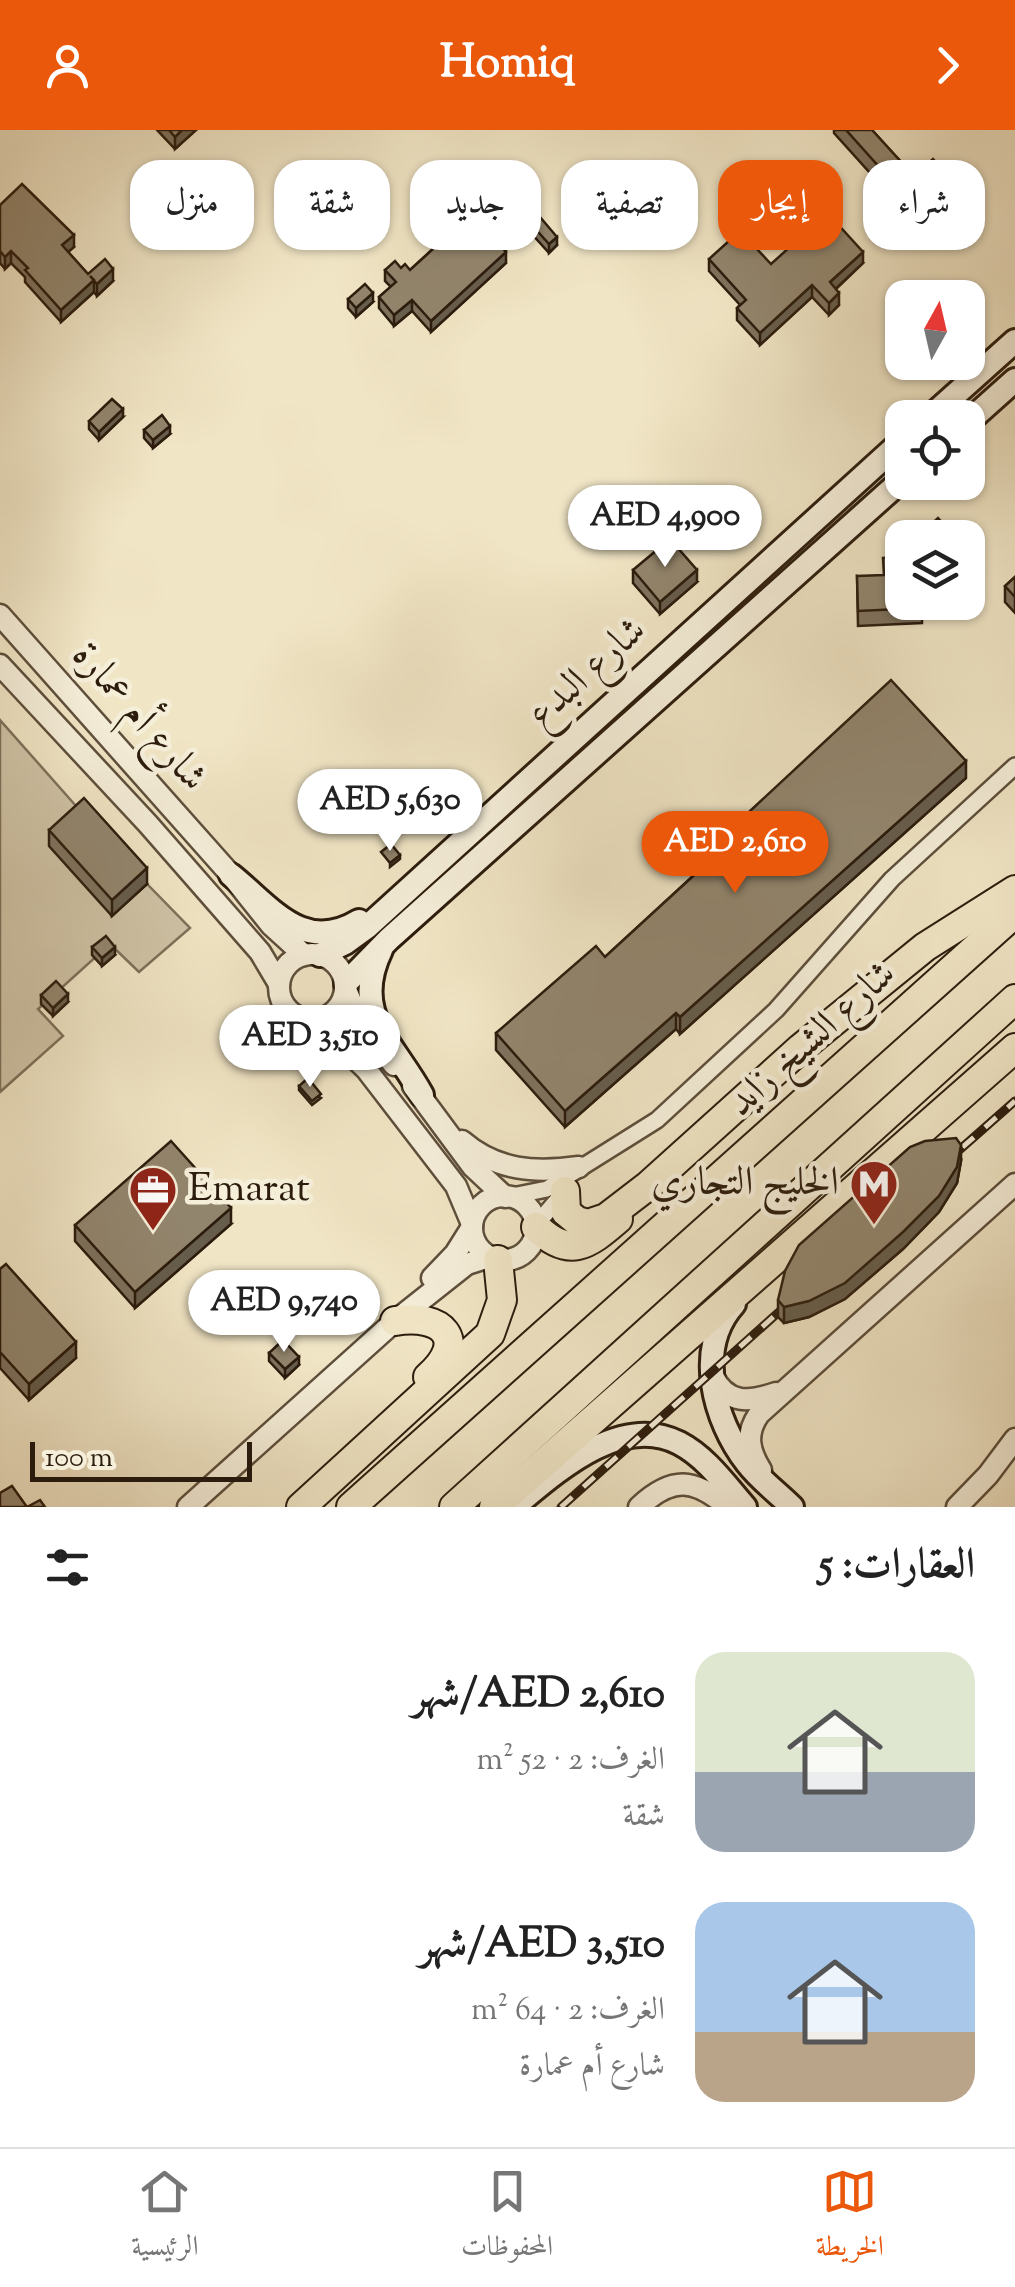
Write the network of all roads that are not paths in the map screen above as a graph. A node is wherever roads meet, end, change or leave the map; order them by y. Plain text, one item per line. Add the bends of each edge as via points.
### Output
1 (1015, 341) edge
2 (1015, 380) edge
3 (949, 400) edge
4 (985, 407) edge
5 (885, 456) edge
6 (885, 495) edge
7 (802, 530) junction
8 (754, 612) junction
9 (0, 616) edge
10 (0, 665) edge
11 (1015, 766) edge
12 (230, 875) junction
13 (410, 884) junction
14 (1015, 890) edge
15 (1015, 913) edge
16 (389, 939) junction
17 (312, 955) junction
18 (279, 984) junction
19 (346, 985) junction
20 (1015, 999) edge
21 (299, 1017) junction
22 (1015, 1048) edge
23 (422, 1095) junction
24 (446, 1127) junction
25 (609, 1150) junction
26 (572, 1179) junction
27 (1015, 1184) edge
28 (649, 1185) junction
29 (506, 1197) junction
30 (472, 1225) junction
31 (536, 1226) junction
32 (782, 1255) junction
33 (493, 1258) junction
34 (394, 1321) junction
35 (713, 1376) junction
36 (782, 1390) junction
37 (392, 1426) junction
38 (1015, 1439) edge
39 (786, 1501) edge
40 (188, 1507) edge
41 (301, 1507) edge
42 (350, 1507) edge
43 (454, 1507) edge
44 (494, 1507) edge
45 (513, 1507) edge
46 (638, 1507) edge
47 (728, 1507) edge
48 (745, 1507) edge
49 (956, 1507) edge

1 - 3 main road
2 - 4 main road
5 - 7 main road, شارع البدع
6 - 8 main road, شارع البدع
7 - 8 main road via 805,551 760,594
7 - 13 main road, شارع البدع
8 - 16 main road, شارع البدع
9 - 12 street, شارع أم عمارة
10 - 18 street, شارع أم عمارة via 260,952
11 - 25 street via 892,878 762,1024 657,1120
12 - 13 main road via 291,926 318,933 348,927
12 - 17 street, شارع أم عمارة via 270,925
13 - 17 main road, شارع البدع via 356,936
14 - 28 highway via 925,946
15 - 42 highway, شارع الشيخ زايد
16 - 19 main road, شارع البدع
16 - 23 main road via 372,974 372,1013
17 - 18 street via 284,969
17 - 19 street via 336,964
18 - 21 street via 282,1000
19 - 21 street via 334,1012
19 - 23 street via 360,1024
20 - 43 highway
21 - 30 street via 366,1070 456,1186
22 - 32 highway
23 - 24 street
24 - 26 street via 500,1164
24 - 29 street via 473,1167
25 - 26 street
25 - 26 street
26 - 28 highway via 566,1212 588,1224
26 - 29 street
26 - 31 street
27 - 36 street
28 - 31 highway via 588,1243 555,1243
29 - 30 street via 487,1201
29 - 31 street via 526,1206
30 - 33 street via 476,1244
30 - 34 street
31 - 33 street via 525,1252
32 - 35 main road via 718,1326
32 - 44 highway
33 - 34 street via 467,1264
33 - 37 highway via 502,1300 490,1334
34 - 37 highway via 433,1322 448,1345 442,1364 403,1402
34 - 40 street
35 - 36 street via 729,1396 746,1401
35 - 39 main road via 732,1440 757,1476
36 - 39 street via 753,1422 749,1442 755,1461
37 - 41 highway
38 - 49 street
45 - 48 main road via 594,1449 652,1435 702,1459
46 - 47 street via 658,1490 681,1484 705,1489

